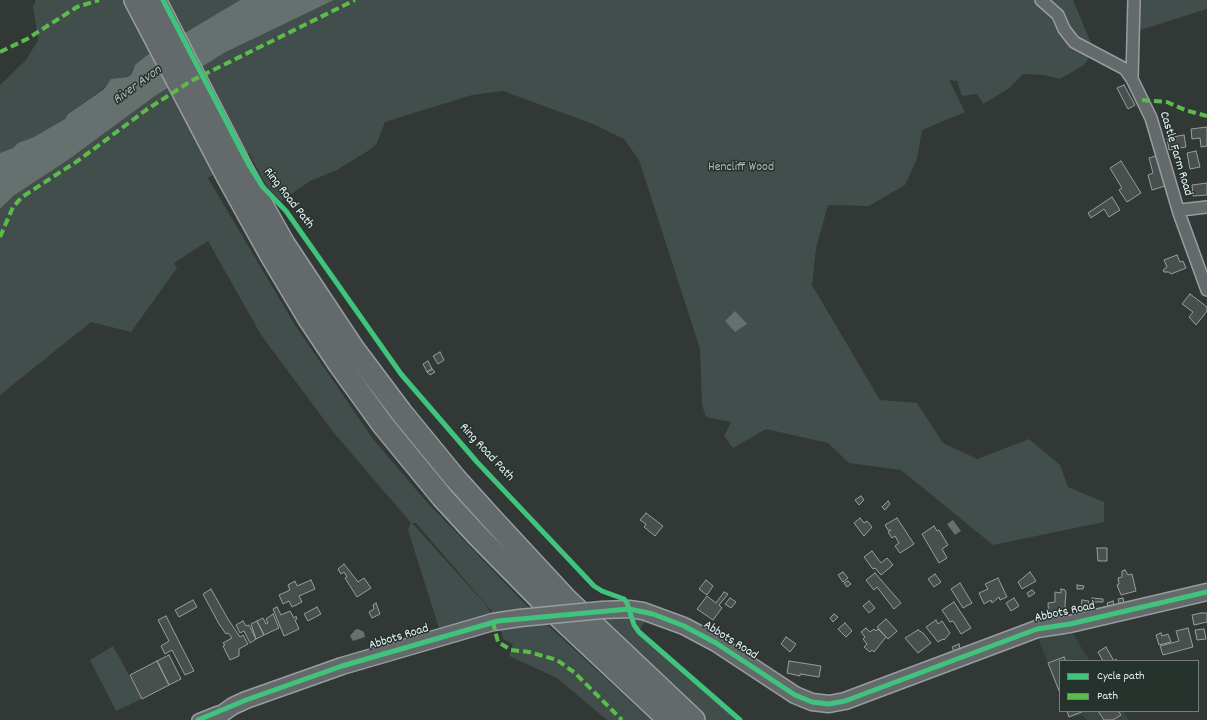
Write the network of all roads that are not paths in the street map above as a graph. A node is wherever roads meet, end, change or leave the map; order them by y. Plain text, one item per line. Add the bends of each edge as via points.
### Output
1 (135, 0) edge
2 (155, 0) edge
3 (1041, 0) edge
4 (1134, 0) edge
5 (1132, 79) junction
6 (235, 173) junction
7 (1207, 207) edge
8 (1179, 213) junction
9 (1207, 290) edge
10 (1207, 592) edge
11 (233, 706) junction
12 (198, 720) edge
13 (213, 720) edge
14 (670, 720) edge
15 (694, 720) edge

1 - 6 highway
2 - 6 highway
3 - 5 street via 1058,15 1074,42 1124,69
4 - 5 street, Castle Farm Road
5 - 8 street, Castle Farm Road via 1151,118
6 - 14 highway via 269,252 338,364 383,425 477,535 540,599
6 - 15 highway via 362,360 446,466 566,599
7 - 8 street via 1180,210
8 - 9 street, Castle Farm Road
10 - 11 street, Abbots Road, bridge via 1070,624 1037,629 845,702 829,704 812,702 795,695 716,643 684,626 643,611 629,609 498,621 342,666
11 - 12 street
11 - 13 street, Abbots Road

